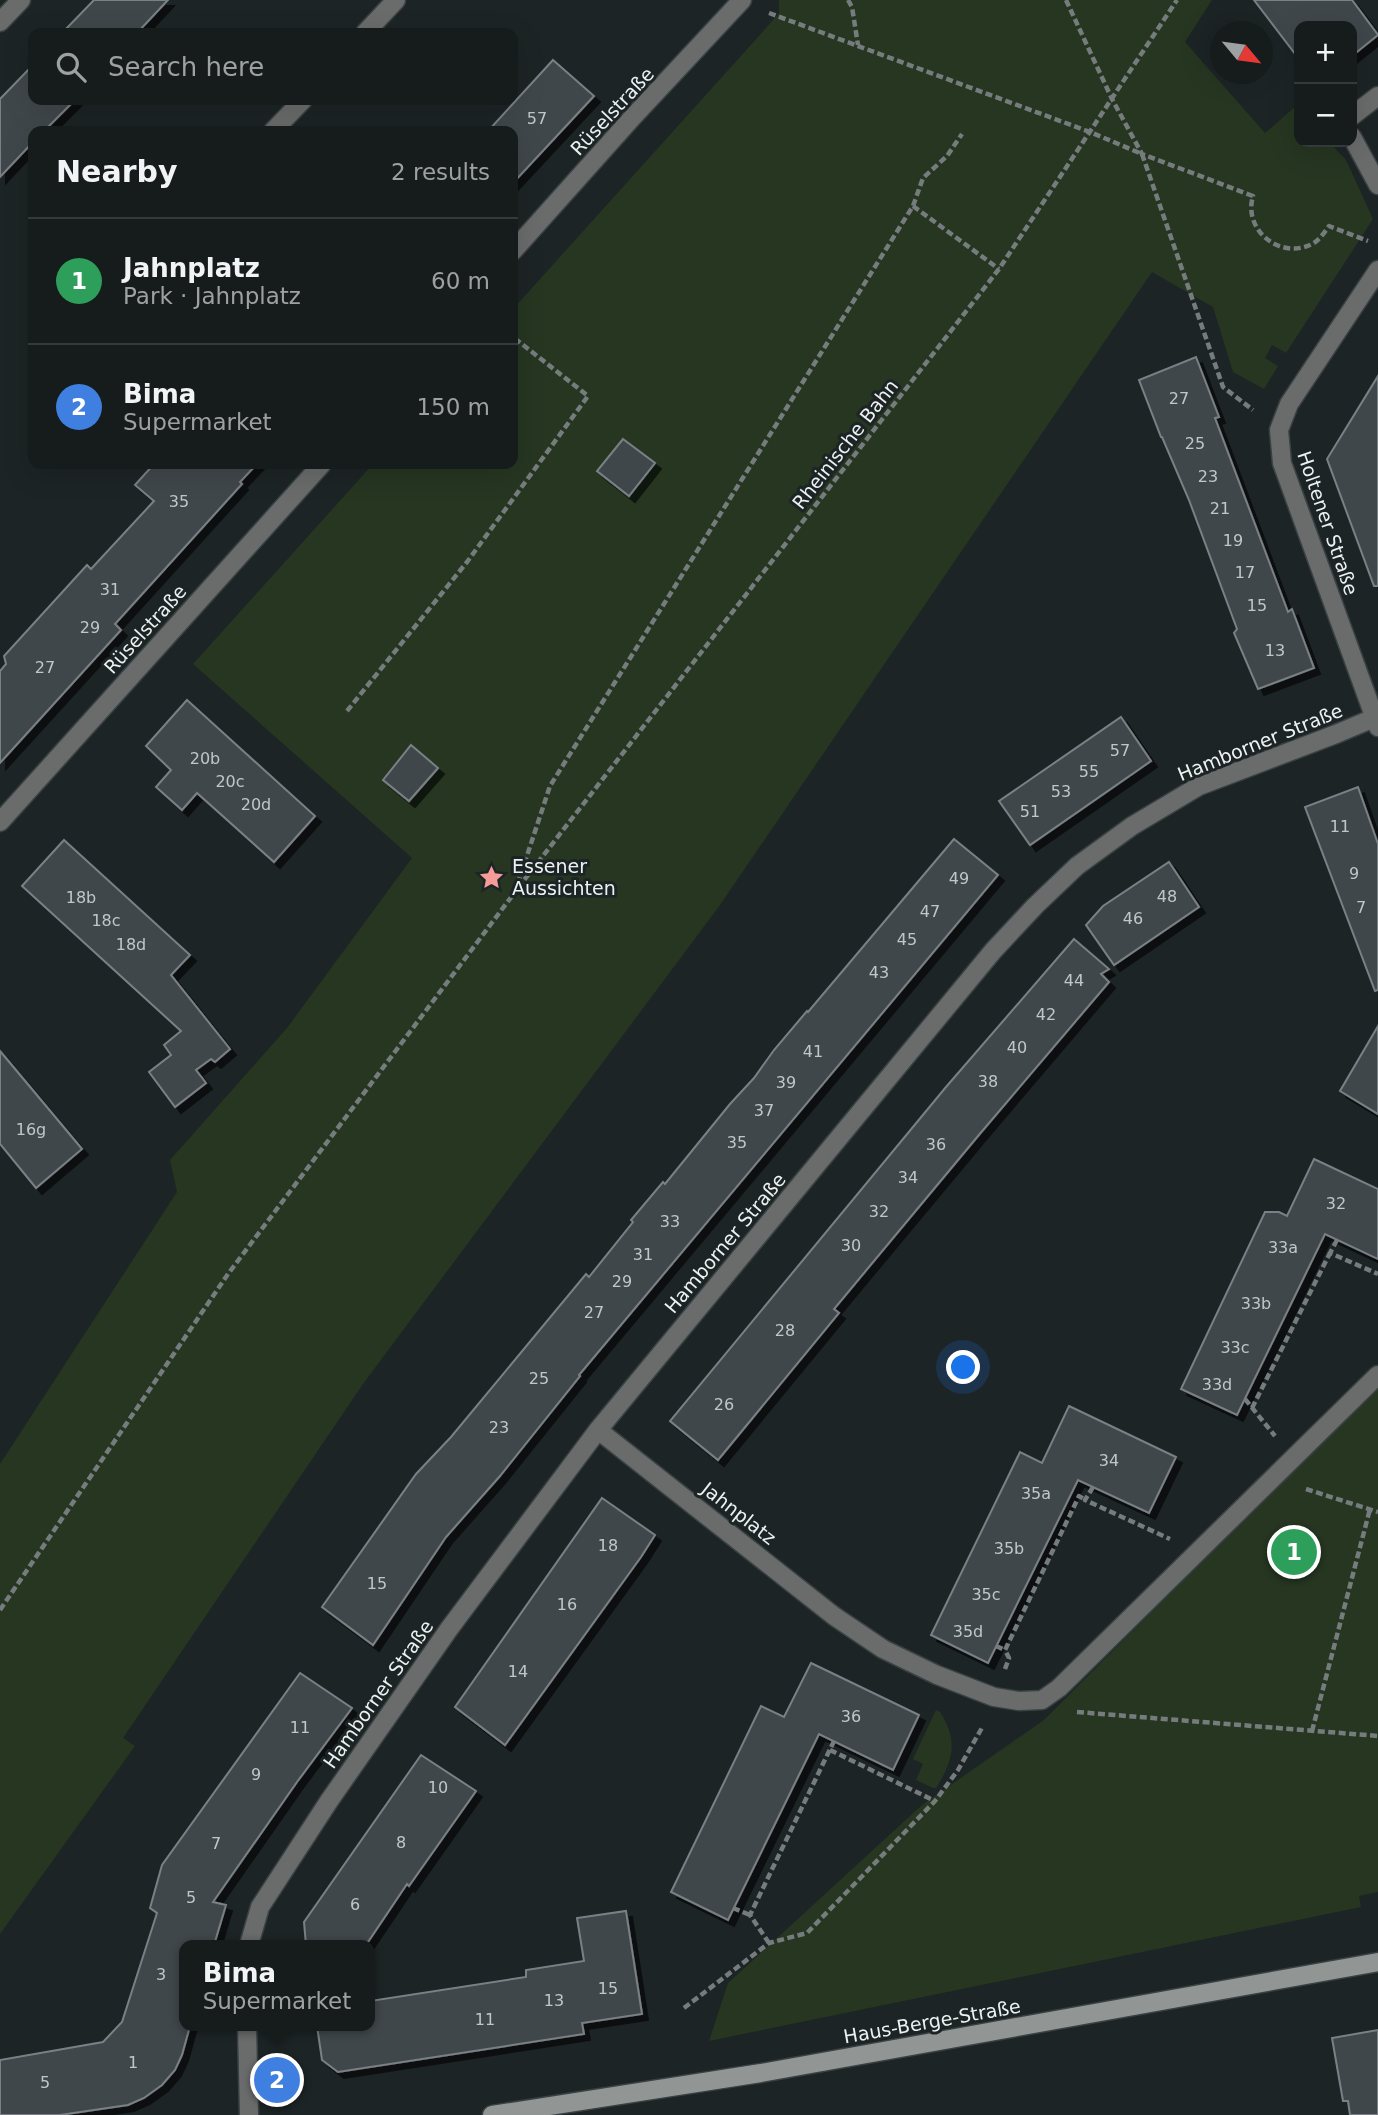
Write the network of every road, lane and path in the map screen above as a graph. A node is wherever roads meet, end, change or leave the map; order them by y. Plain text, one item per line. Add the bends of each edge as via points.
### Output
1 (21, 0) edge
2 (396, 0) edge
3 (848, 0) edge
4 (1066, 0) edge
5 (1177, 0) edge
6 (742, 1) edge
7 (0, 22) edge
8 (370, 28) edge
9 (858, 45) junction
10 (1378, 96) edge
11 (1112, 99) junction
12 (298, 105) edge
13 (1357, 112) edge
14 (278, 126) edge
15 (1090, 132) junction
16 (962, 134) dead end
17 (1357, 146) edge
18 (1142, 153) junction
19 (1378, 186) edge
20 (913, 206) junction
21 (518, 245) edge
22 (1378, 245) edge
23 (999, 268) junction
24 (1378, 270) edge
25 (518, 341) edge
26 (1279, 430) junction
27 (318, 469) edge
28 (347, 711) dead end
29 (1376, 723) edge
30 (0, 822) edge
31 (515, 892) junction
32 (1337, 1240) dead end
33 (1330, 1253) junction
34 (1378, 1274) edge
35 (1378, 1375) edge
36 (1245, 1399) dead end
37 (1252, 1408) junction
38 (598, 1430) junction
39 (1287, 1464) junction
40 (1093, 1487) dead end
41 (1085, 1500) junction
42 (1370, 1510) junction
43 (1378, 1512) edge
44 (1199, 1552) junction
45 (0, 1611) edge
46 (996, 1646) dead end
47 (1005, 1650) junction
48 (994, 1697) junction
49 (1042, 1700) junction
50 (1312, 1731) junction
51 (1378, 1736) edge
52 (834, 1741) dead end
53 (830, 1750) junction
54 (935, 1801) junction
55 (733, 1908) dead end
56 (750, 1915) junction
57 (250, 1940) edge
58 (769, 1943) junction
59 (1378, 1962) edge
60 (684, 2008) dead end
61 (247, 2031) edge
62 (249, 2115) edge
63 (492, 2115) edge

1 - 7 street
2 - 8 street
3 - 9 path
4 - 11 path
5 - 11 path, Rheinische Bahn
6 - 9 path
6 - 21 street, Rüselstraße
9 - 15 path
10 - 13 street
11 - 15 path, Rheinische Bahn
11 - 18 path
12 - 14 street
15 - 18 path
15 - 23 path, Rheinische Bahn
16 - 20 path via 947,156 923,177
17 - 19 street
18 - 22 path via 1253,196 1254,225 1277,245 1307,247 1329,226
18 - 26 path via 1223,387
20 - 23 path
20 - 31 path via 550,786
23 - 31 path, Rheinische Bahn
24 - 26 street, Holtener Straße via 1289,404
25 - 28 path via 588,396 467,562
26 - 29 street, Holtener Straße via 1282,463
27 - 30 street, Rüselstraße
29 - 38 street, Hamborner Straße via 1199,786 1077,866 993,951
31 - 45 path, Rheinische Bahn via 228,1274
32 - 33 path
33 - 34 path
33 - 37 path
35 - 39 street
36 - 37 path
37 - 39 path
38 - 48 street, Jahnplatz via 863,1637 928,1671
38 - 57 street, Hamborner Straße via 449,1629 329,1801 260,1907
39 - 42 path via 1295,1486
39 - 44 street
40 - 41 path
41 - 44 path
41 - 47 path via 1079,1496
42 - 43 path
42 - 50 path
44 - 49 street
46 - 47 path
47 - 48 path via 1009,1658
48 - 49 street, Jahnplatz
48 - 54 path via 979,1734
49 - 50 path via 1055,1711
50 - 51 path
52 - 53 path
53 - 54 path
53 - 56 path
54 - 58 path via 807,1933
55 - 56 path
56 - 58 path
58 - 60 path
59 - 63 main road, Haus-Berge-Straße via 761,2073
61 - 62 street

